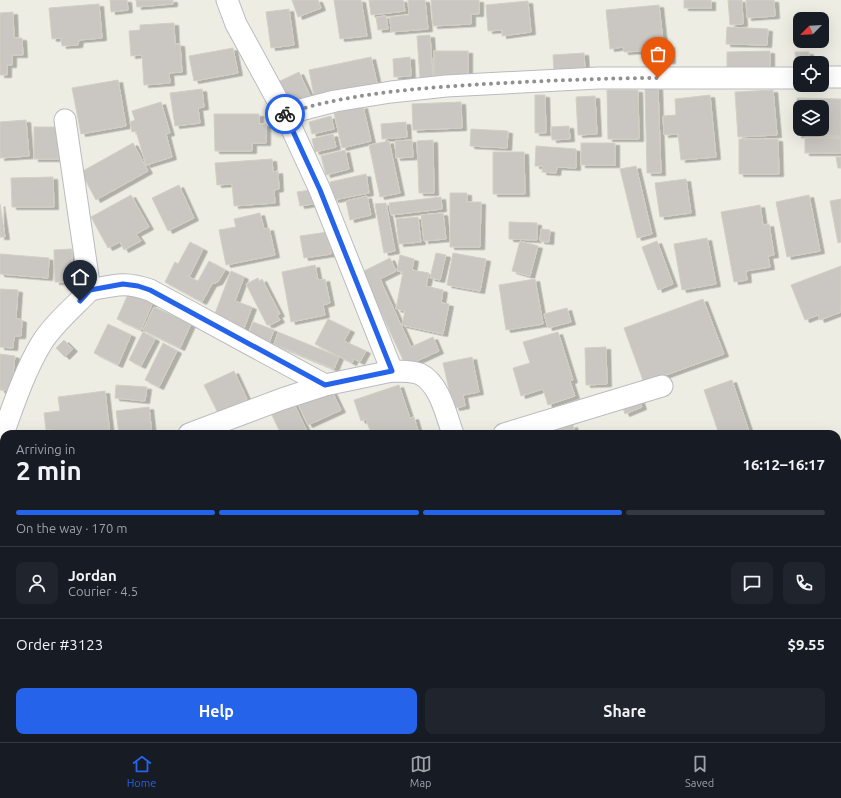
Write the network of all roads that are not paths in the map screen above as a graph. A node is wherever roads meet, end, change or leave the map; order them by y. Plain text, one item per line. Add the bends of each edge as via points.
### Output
1 (227, 0) edge
2 (829, 77) edge
3 (841, 77) edge
4 (793, 78) edge
5 (285, 114) junction
6 (65, 120) dead end
7 (90, 290) junction
8 (392, 371) junction
9 (325, 385) junction
10 (662, 386) dead end
11 (5, 430) edge
12 (200, 430) edge
13 (451, 430) edge
14 (517, 430) edge

1 - 5 street via 236,24
2 - 3 street
4 - 5 street via 598,78 446,86 335,101
5 - 8 street via 320,190
6 - 7 street
7 - 9 street via 123,284 150,290
7 - 11 street via 41,343 27,371
8 - 9 street
8 - 13 street via 419,374 428,380 436,390
9 - 12 street
10 - 14 street

